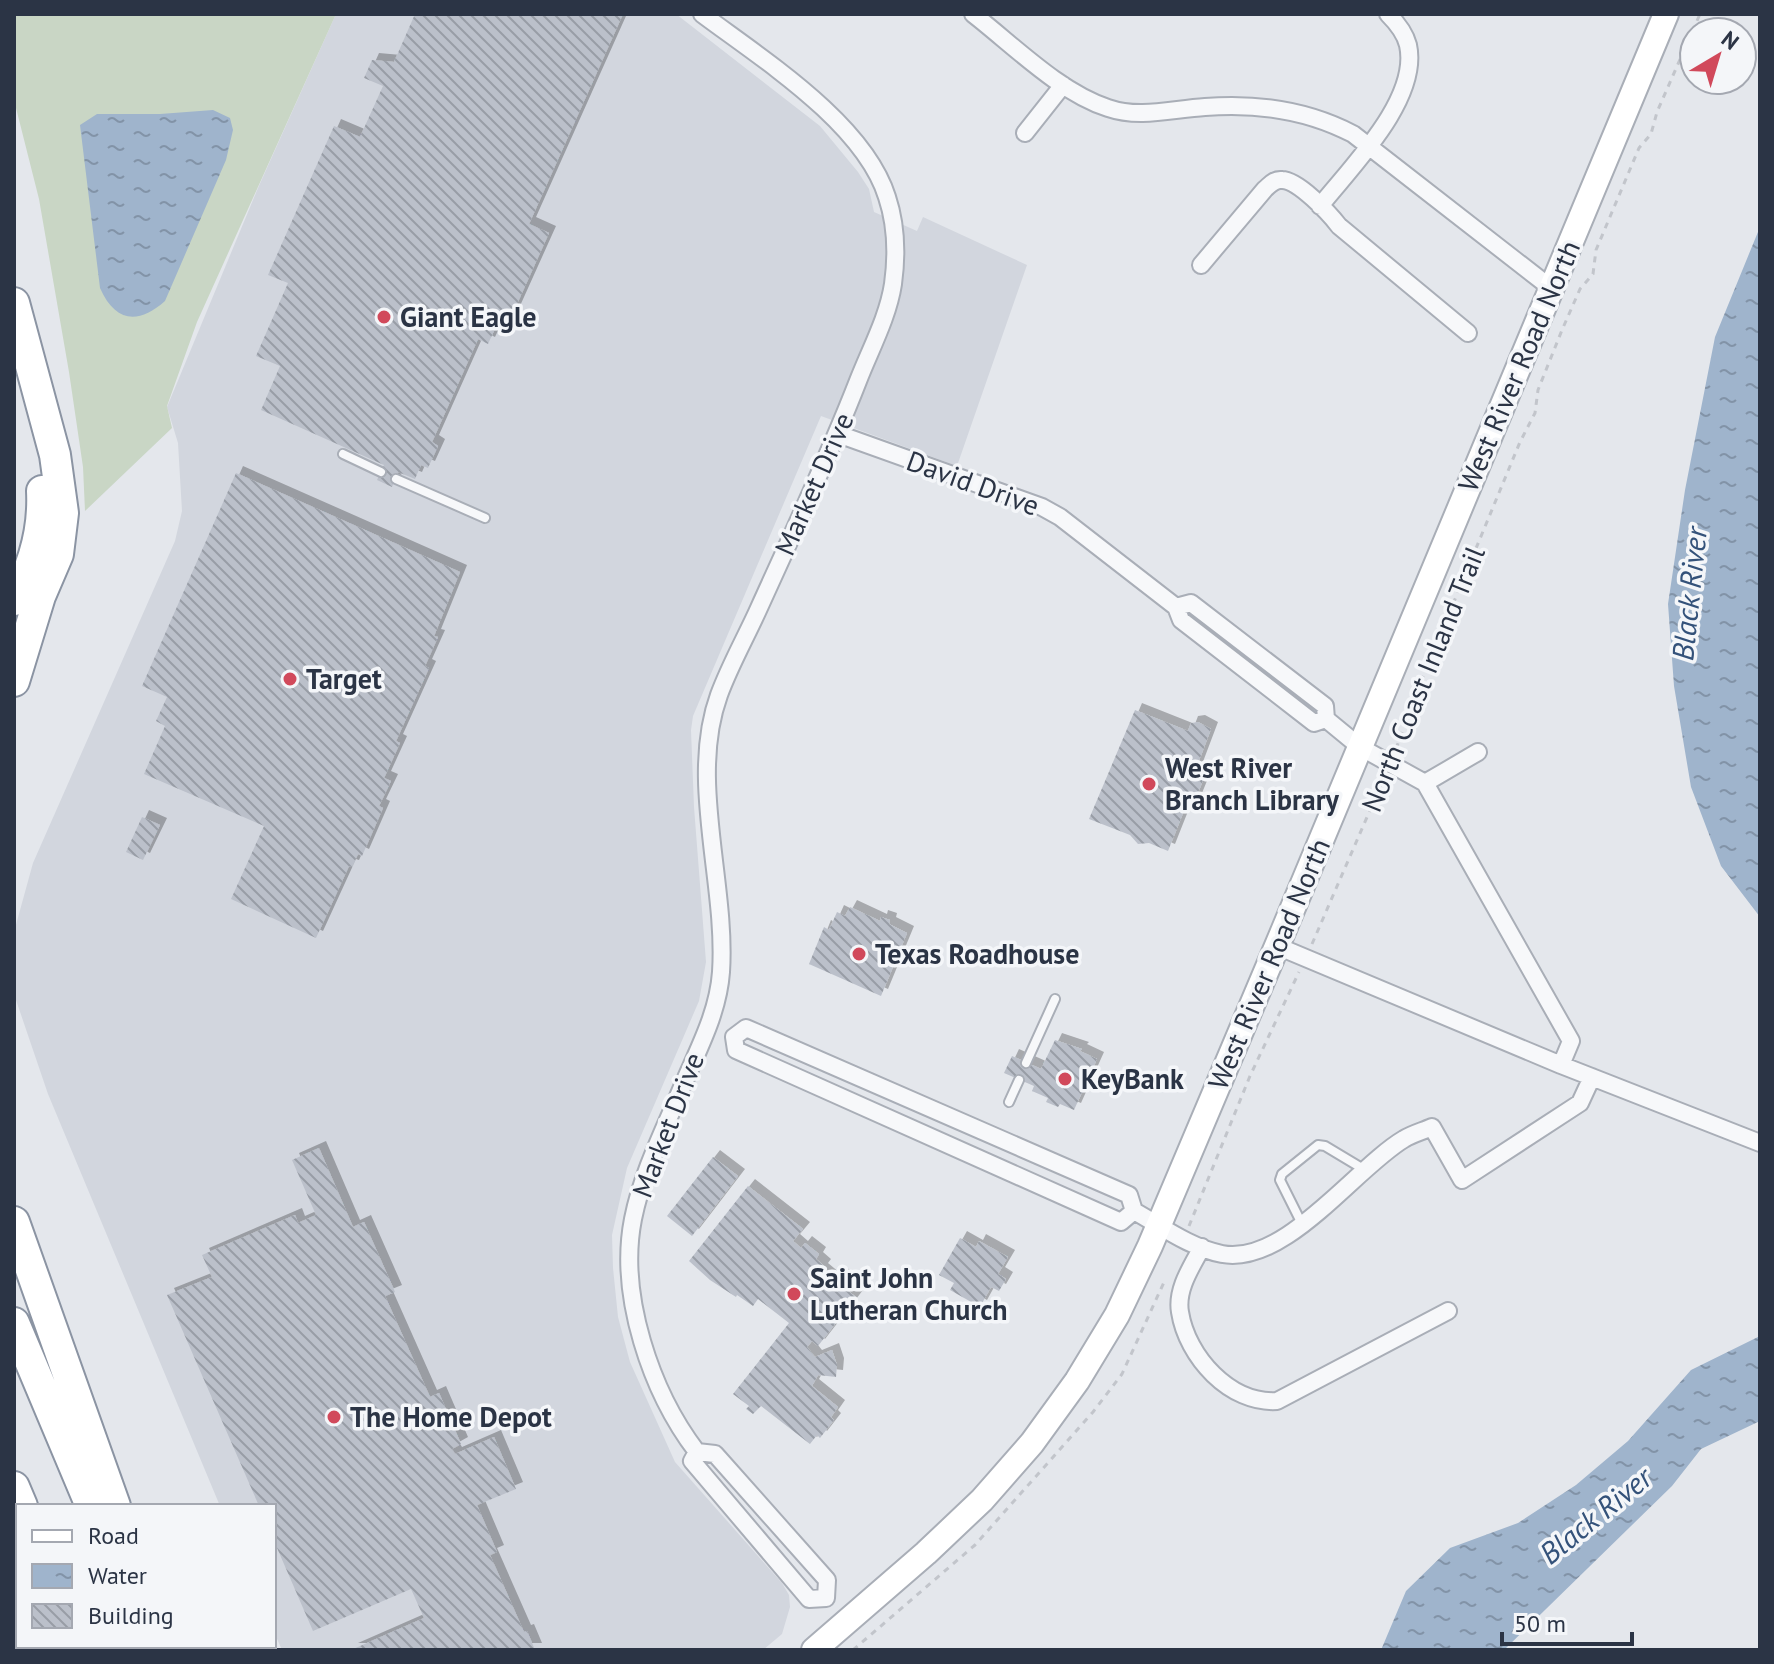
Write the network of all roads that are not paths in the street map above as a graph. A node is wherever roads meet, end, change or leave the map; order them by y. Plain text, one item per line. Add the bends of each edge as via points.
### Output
1 (702, 14) edge
2 (1388, 14) edge
3 (1666, 14) edge
4 (980, 16) edge
5 (1063, 85) junction
6 (1025, 133) dead end
7 (1369, 146) junction
8 (1320, 206) junction
9 (1201, 265) dead end
10 (1551, 288) junction
11 (14, 303) edge
12 (1468, 333) dead end
13 (14, 365) edge
14 (838, 434) junction
15 (343, 454) dead end
16 (381, 472) dead end
17 (396, 479) dead end
18 (485, 518) dead end
19 (27, 598) edge
20 (14, 631) edge
21 (14, 681) edge
22 (1360, 747) junction
23 (1478, 752) dead end
24 (1425, 783) junction
25 (1277, 946) junction
26 (1055, 999) dead end
27 (708, 1025) junction
28 (734, 1037) junction
29 (1026, 1063) dead end
30 (1561, 1065) junction
31 (1592, 1077) junction
32 (1019, 1080) dead end
33 (1009, 1102) dead end
34 (1760, 1143) edge
35 (1366, 1171) junction
36 (1134, 1211) junction
37 (14, 1222) edge
38 (1302, 1224) junction
39 (1159, 1225) junction
40 (1202, 1247) junction
41 (1448, 1311) dead end
42 (14, 1323) edge
43 (697, 1452) junction
44 (90, 1504) edge
45 (114, 1504) edge
46 (826, 1598) junction
47 (847, 1622) junction
48 (814, 1650) edge

1 - 14 street, Market Drive via 815,101 862,150 887,196 895,233 893,284
2 - 7 street via 1408,43 1409,68 1400,97
3 - 10 street, West River Road North
4 - 5 street
5 - 6 street
5 - 7 street via 1093,102 1138,114 1206,107 1296,112 1333,123
7 - 8 street
7 - 10 street
8 - 9 street via 1294,184 1274,181
8 - 12 street
10 - 22 street, West River Road North
11 - 19 highway via 62,499 58,554
13 - 19 highway via 40,467 43,517
14 - 22 street, David Drive via 1060,517 1314,723 1326,719
14 - 27 street, Market Drive via 717,701 707,747 708,801 723,933 717,1005
15 - 16 lane
17 - 18 lane
19 - 20 highway
19 - 21 highway
22 - 24 street, David Drive
22 - 25 street, West River Road North
23 - 24 street
24 - 30 street via 1571,1041
25 - 30 street
25 - 39 street, West River Road North
26 - 29 lane
27 - 28 street, Market Drive
27 - 43 street, Market Drive via 645,1174 631,1239 637,1324 658,1386
28 - 36 street, Market Drive via 746,1028 760,1034 1129,1195
28 - 36 street, Market Drive via 736,1050 1119,1221
30 - 31 street
31 - 34 street
31 - 35 street, Market Drive via 1580,1103 1462,1180 1432,1127 1405,1139
32 - 33 lane
35 - 38 street, Market Drive
35 - 38 lane via 1318,1145 1282,1174 1280,1180
36 - 39 street, Market Drive
37 - 45 highway
38 - 40 street, Market Drive via 1245,1255
39 - 40 street, Market Drive
39 - 47 street, West River Road North via 1117,1315 1032,1443 982,1500
40 - 41 street via 1186,1278 1179,1310 1203,1362 1233,1392 1247,1398 1277,1401
42 - 44 highway
43 - 46 street, Market Drive via 715,1454 827,1580
43 - 46 street, Market Drive via 692,1461 809,1599
46 - 47 street, Market Drive
47 - 48 street, West River Road North

